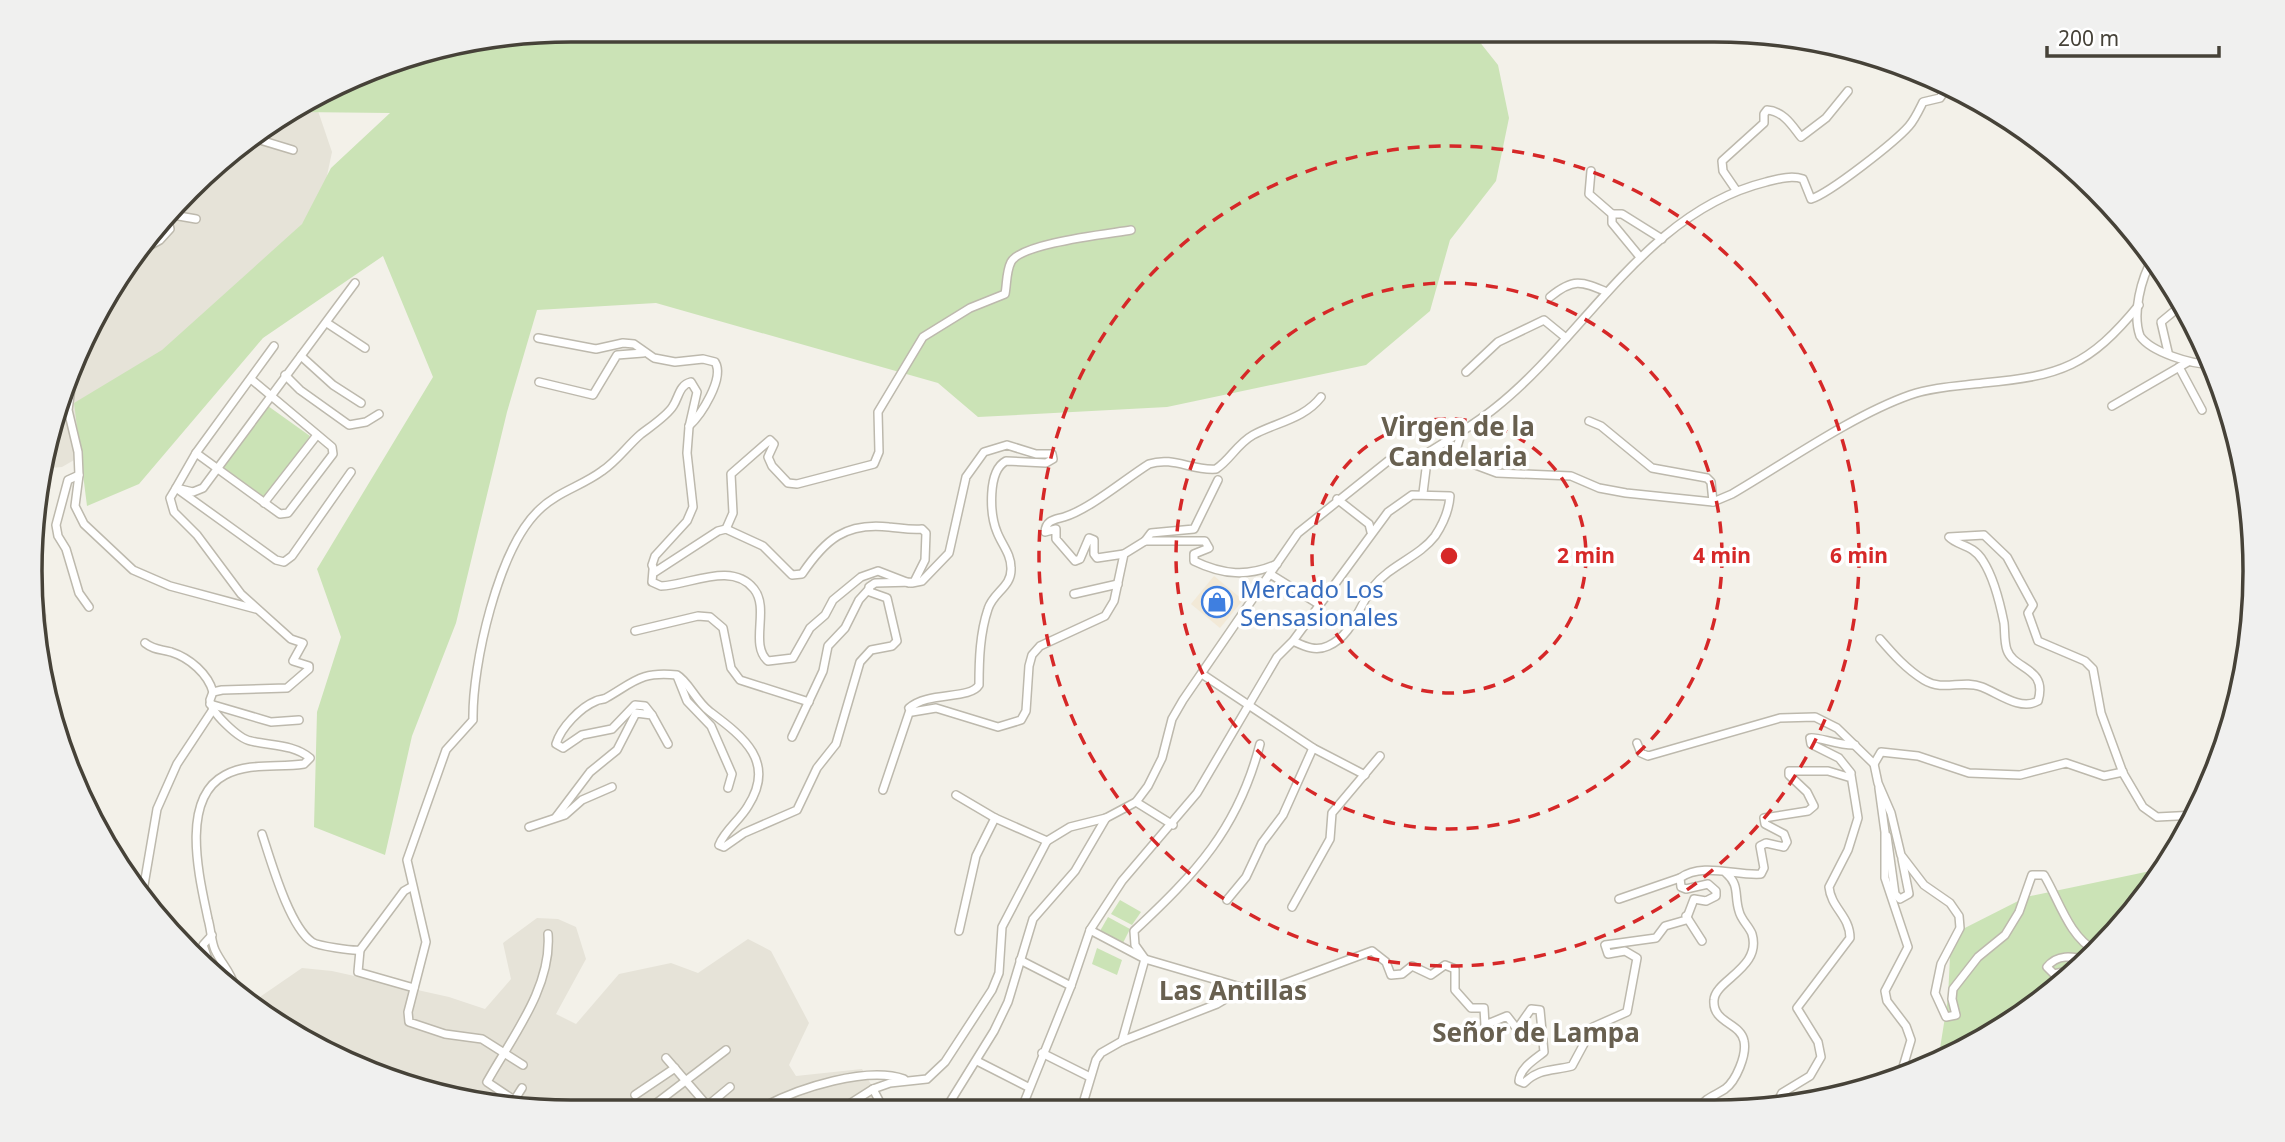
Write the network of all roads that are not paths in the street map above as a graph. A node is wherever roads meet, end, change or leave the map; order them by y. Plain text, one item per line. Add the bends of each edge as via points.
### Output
1 (1848, 91) dead end
2 (1942, 94) edge
3 (263, 141) edge
4 (293, 149) dead end
5 (1591, 171) dead end
6 (1736, 190) junction
7 (1612, 214) junction
8 (179, 216) edge
9 (196, 219) dead end
10 (169, 226) edge
11 (1131, 230) dead end
12 (1662, 239) junction
13 (157, 242) edge
14 (1640, 257) junction
15 (2148, 269) edge
16 (355, 283) dead end
17 (1607, 292) junction
18 (1550, 297) dead end
19 (2138, 305) junction
20 (2174, 311) edge
21 (327, 323) junction
22 (538, 338) dead end
23 (1566, 338) junction
24 (274, 346) dead end
25 (365, 348) dead end
26 (2168, 352) junction
27 (647, 354) junction
28 (301, 356) junction
29 (2188, 362) junction
30 (2200, 363) edge
31 (2179, 367) junction
32 (1466, 372) dead end
33 (285, 376) junction
34 (251, 379) junction
35 (539, 382) dead end
36 (269, 396) junction
37 (1321, 397) dead end
38 (361, 403) dead end
39 (69, 406) edge
40 (2112, 406) dead end
41 (2202, 410) dead end
42 (379, 414) dead end
43 (1589, 421) dead end
44 (689, 427) junction
45 (1461, 434) junction
46 (317, 435) junction
47 (196, 453) junction
48 (1428, 453) junction
49 (1454, 457) junction
50 (217, 467) junction
51 (351, 472) dead end
52 (79, 475) junction
53 (1218, 480) dead end
54 (176, 488) junction
55 (1423, 493) junction
56 (1336, 499) junction
57 (1713, 502) junction
58 (264, 503) junction
59 (726, 529) junction
60 (1371, 532) junction
61 (1145, 541) junction
62 (1124, 554) junction
63 (1277, 564) junction
64 (653, 570) junction
65 (1270, 575) junction
66 (910, 583) junction
67 (1118, 584) junction
68 (869, 590) junction
69 (1074, 594) dead end
70 (1320, 605) junction
71 (89, 607) dead end
72 (256, 609) junction
73 (635, 631) dead end
74 (1880, 639) dead end
75 (1293, 641) junction
76 (145, 643) dead end
77 (1202, 674) junction
78 (677, 675) junction
79 (214, 692) junction
80 (809, 702) junction
81 (1248, 704) junction
82 (211, 708) junction
83 (910, 710) junction
84 (652, 715) junction
85 (299, 720) dead end
86 (792, 737) dead end
87 (1637, 743) dead end
88 (668, 744) dead end
89 (1260, 744) dead end
90 (1855, 745) junction
91 (1313, 748) junction
92 (1380, 756) dead end
93 (1874, 764) junction
94 (2123, 772) junction
95 (1365, 775) junction
96 (1850, 775) junction
97 (1878, 783) junction
98 (612, 787) dead end
99 (728, 788) dead end
100 (883, 790) dead end
101 (956, 795) dead end
102 (1136, 802) junction
103 (2183, 815) edge
104 (556, 817) junction
105 (995, 818) junction
106 (1107, 818) junction
107 (1173, 825) junction
108 (529, 827) dead end
109 (1885, 832) junction
110 (262, 834) dead end
111 (1047, 842) junction
112 (1901, 855) junction
113 (1726, 873) junction
114 (1680, 878) junction
115 (144, 884) edge
116 (411, 887) junction
117 (1619, 899) dead end
118 (1227, 900) dead end
119 (1292, 907) dead end
120 (1686, 916) junction
121 (1090, 930) junction
122 (959, 931) dead end
123 (548, 934) dead end
124 (212, 935) junction
125 (1702, 941) dead end
126 (2087, 946) edge
127 (360, 950) junction
128 (206, 954) edge
129 (2075, 958) edge
130 (1145, 959) junction
131 (1020, 960) junction
132 (2058, 973) edge
133 (233, 978) edge
134 (1071, 986) junction
135 (414, 988) junction
136 (1244, 988) junction
137 (1122, 1041) junction
138 (726, 1050) dead end
139 (505, 1051) junction
140 (1042, 1053) junction
141 (666, 1058) dead end
142 (977, 1061) junction
143 (523, 1065) dead end
144 (1904, 1065) edge
145 (675, 1068) junction
146 (1090, 1077) junction
147 (687, 1080) junction
148 (908, 1081) junction
149 (730, 1087) dead end
150 (1028, 1087) junction
151 (522, 1088) dead end
152 (873, 1089) junction
153 (503, 1095) edge
154 (635, 1095) dead end
155 (1781, 1095) edge
156 (516, 1097) edge
157 (661, 1100) edge
158 (703, 1100) edge
159 (718, 1100) edge
160 (776, 1100) edge
161 (856, 1100) edge
162 (879, 1100) edge
163 (952, 1100) edge
164 (1024, 1100) edge
165 (1084, 1100) edge
166 (1710, 1100) edge

1 - 6 street via 1826,118 1801,137 1793,124 1768,110 1764,123 1722,161
2 - 6 street via 1923,102 1898,137 1826,192 1809,198 1799,177
3 - 4 street
5 - 7 street via 1589,194
6 - 12 street
7 - 12 street via 1622,214
7 - 14 street via 1612,223
8 - 9 street
10 - 13 street
11 - 59 street via 1017,254 1004,294 971,307 923,337 878,412 874,464 788,483 772,467 768,457 774,444 770,440 731,474 733,513
12 - 14 street
14 - 17 street
15 - 19 street
16 - 21 street
17 - 18 street via 1581,282 1563,285
17 - 23 street
19 - 26 street via 2140,336
19 - 57 street via 2098,351 2068,368 1911,394
20 - 26 street via 2161,322
21 - 25 street
21 - 28 street
22 - 27 street via 596,349 634,344
23 - 32 street via 1544,320 1498,342
23 - 45 street via 1498,406
24 - 34 street
26 - 29 street
27 - 35 street via 617,355 593,395
27 - 44 street via 675,362 710,360 718,367 708,404
28 - 33 street
28 - 38 street
29 - 30 street
29 - 31 street
31 - 40 street
31 - 41 street
33 - 36 street
33 - 42 street via 349,425
34 - 36 street
34 - 47 street
36 - 46 street
36 - 50 street
37 - 62 street via 1312,409 1236,447 1216,469 1161,460 1149,464 1044,529 1056,529 1056,539 1075,561 1089,538 1094,540 1097,558
39 - 52 street
43 - 57 street via 1652,468 1707,478
44 - 64 street via 687,472 693,507 687,521 655,555
44 - 116 street via 698,392 691,382 682,387 669,411 601,472 552,498 526,523 483,635 471,726 451,741 407,860
45 - 48 street
45 - 49 street
46 - 58 street
46 - 58 street via 332,447 333,454 288,513 276,513
47 - 50 street
47 - 54 street
48 - 49 street
48 - 55 street
48 - 56 street via 1388,461
49 - 57 street via 1497,473 1564,475 1608,491
50 - 54 street via 197,491
50 - 58 street
51 - 54 street via 292,556 280,562
52 - 71 street via 68,480 56,525 79,593
52 - 72 street via 76,512 133,570 170,586
53 - 61 street via 1194,529 1152,533
54 - 72 street via 170,498 174,512
55 - 60 street via 1402,501
55 - 75 street via 1450,496 1440,528 1428,544 1380,580 1342,636 1316,649
56 - 60 street via 1369,524
56 - 63 street via 1298,533
59 - 64 street via 657,572
59 - 66 street via 763,546 788,573 797,576 834,536 874,526 922,529 927,539 925,560
60 - 70 street
61 - 62 street
61 - 63 street via 1205,541 1209,548 1194,554 1194,561 1226,572 1257,573
62 - 67 street
63 - 65 street
64 - 66 street via 652,581 661,586 729,575 743,579 758,597 760,650 768,662 793,658 833,600 861,577 878,571
65 - 70 street
65 - 77 street
66 - 68 street via 875,583
66 - 83 street via 919,583 949,553 966,477 984,452 1007,445 1052,454 1053,459 1046,463 1006,461 995,473 993,514 1011,575 987,610 979,685 969,693 923,699
67 - 69 street
67 - 83 street via 1105,616 1032,654 1021,720 998,727 936,708
68 - 78 street via 888,600 896,642 871,650 860,662 842,732 817,768 801,806 744,832 724,847 719,843 754,792 757,761 749,743 699,704
68 - 80 street via 828,646
70 - 75 street
72 - 79 street via 291,639 303,643 293,661 309,669 287,688
73 - 80 street via 710,617 723,628 732,668 740,680
74 - 94 street via 1899,662 1937,687 1969,684 2011,701 2028,705 2038,701 2033,672 2006,649 1985,563 1967,544 1949,537 1984,535 2007,557 2033,605 2028,613 2038,642 2085,661 2093,669 2101,713
75 - 81 street via 1277,657
76 - 79 street via 191,663
77 - 81 street
77 - 102 street via 1172,719 1157,772
78 - 84 street via 650,674 594,701 575,714 556,744 563,748 582,735 606,732 635,705 645,706
78 - 99 street via 687,701 711,726 732,774
79 - 82 street
80 - 86 street
81 - 91 street
81 - 107 street via 1216,763
82 - 85 street via 271,722
82 - 115 street via 177,764 158,809
82 - 124 street via 248,741 283,746 308,755 310,760 245,768 225,775 207,793 198,819 197,870
83 - 100 street
84 - 88 street
84 - 104 street via 634,715 617,750 590,772
87 - 90 street via 1648,756 1759,723 1815,717 1837,728
89 - 130 street via 1216,846 1134,932 1135,945
90 - 93 street
90 - 96 street via 1809,740 1839,758 1851,770
91 - 95 street
91 - 118 street via 1283,815
92 - 95 street
93 - 94 street via 1887,750 1918,755 1969,773 2020,775 2066,763 2104,776
93 - 97 street
94 - 103 street via 2152,815
95 - 119 street via 1332,813 1330,839
96 - 113 street via 1789,771 1811,797 1813,807 1764,818 1787,842 1784,846 1759,846 1761,874
96 - 155 street via 1858,818 1829,887 1833,902 1848,922 1850,938 1797,1008 1818,1042 1819,1063 1810,1076
97 - 109 street
97 - 112 street
98 - 104 street
101 - 105 street
102 - 106 street
102 - 107 street
104 - 108 street
105 - 111 street
105 - 122 street via 976,856
106 - 111 street via 1070,827
106 - 131 street via 1075,872 1033,919
107 - 121 street via 1122,881
109 - 112 street via 1895,894 1900,899 1909,894
109 - 144 street via 1885,878 1908,947 1885,991 1911,1040
110 - 127 street via 284,899 310,942
111 - 148 street via 1002,927 999,973 992,990 932,1076
112 - 126 street via 1924,885 1950,903 1961,922 1936,985 1935,998 1946,1017 1957,1013 1951,996 1955,984 2005,934 2019,912 2032,875 2044,875 2067,920
113 - 114 street via 1704,870
113 - 166 street via 1736,884 1739,913 1752,944 1745,966 1716,994 1714,1004 1723,1022 1743,1037 1745,1045 1730,1085
114 - 117 street
114 - 120 street via 1679,884 1686,889 1708,884 1716,891 1713,900 1694,899
116 - 127 street
116 - 135 street via 426,942
120 - 125 street
120 - 136 street via 1682,922 1665,926 1656,938 1605,945 1608,954 1625,951 1637,958 1627,1012 1593,1027 1572,1066 1533,1074 1524,1083 1519,1076 1545,1049 1539,1010 1531,1009 1517,1029 1507,1016 1485,1025 1484,1008 1466,1005 1454,990 1455,969 1445,965 1431,975 1412,966 1391,975 1381,956 1372,951 1275,987
121 - 130 street
121 - 134 street
123 - 139 street via 550,959
124 - 128 street via 203,945
124 - 133 street via 214,949
127 - 135 street via 358,972
129 - 132 street via 2056,959 2047,967
130 - 136 street
130 - 137 street
131 - 134 street
131 - 142 street via 1008,1002
134 - 140 street
135 - 139 street via 409,1023 482,1039
136 - 137 street via 1217,1004
137 - 146 street via 1101,1053
138 - 147 street
139 - 143 street
139 - 153 street via 487,1082
140 - 146 street
140 - 150 street
141 - 145 street
142 - 150 street
142 - 163 street
145 - 147 street
145 - 154 street
146 - 165 street
147 - 157 street
147 - 158 street
148 - 152 street
148 - 160 street via 853,1077 793,1091
149 - 159 street
150 - 164 street
151 - 156 street
152 - 161 street
152 - 162 street

